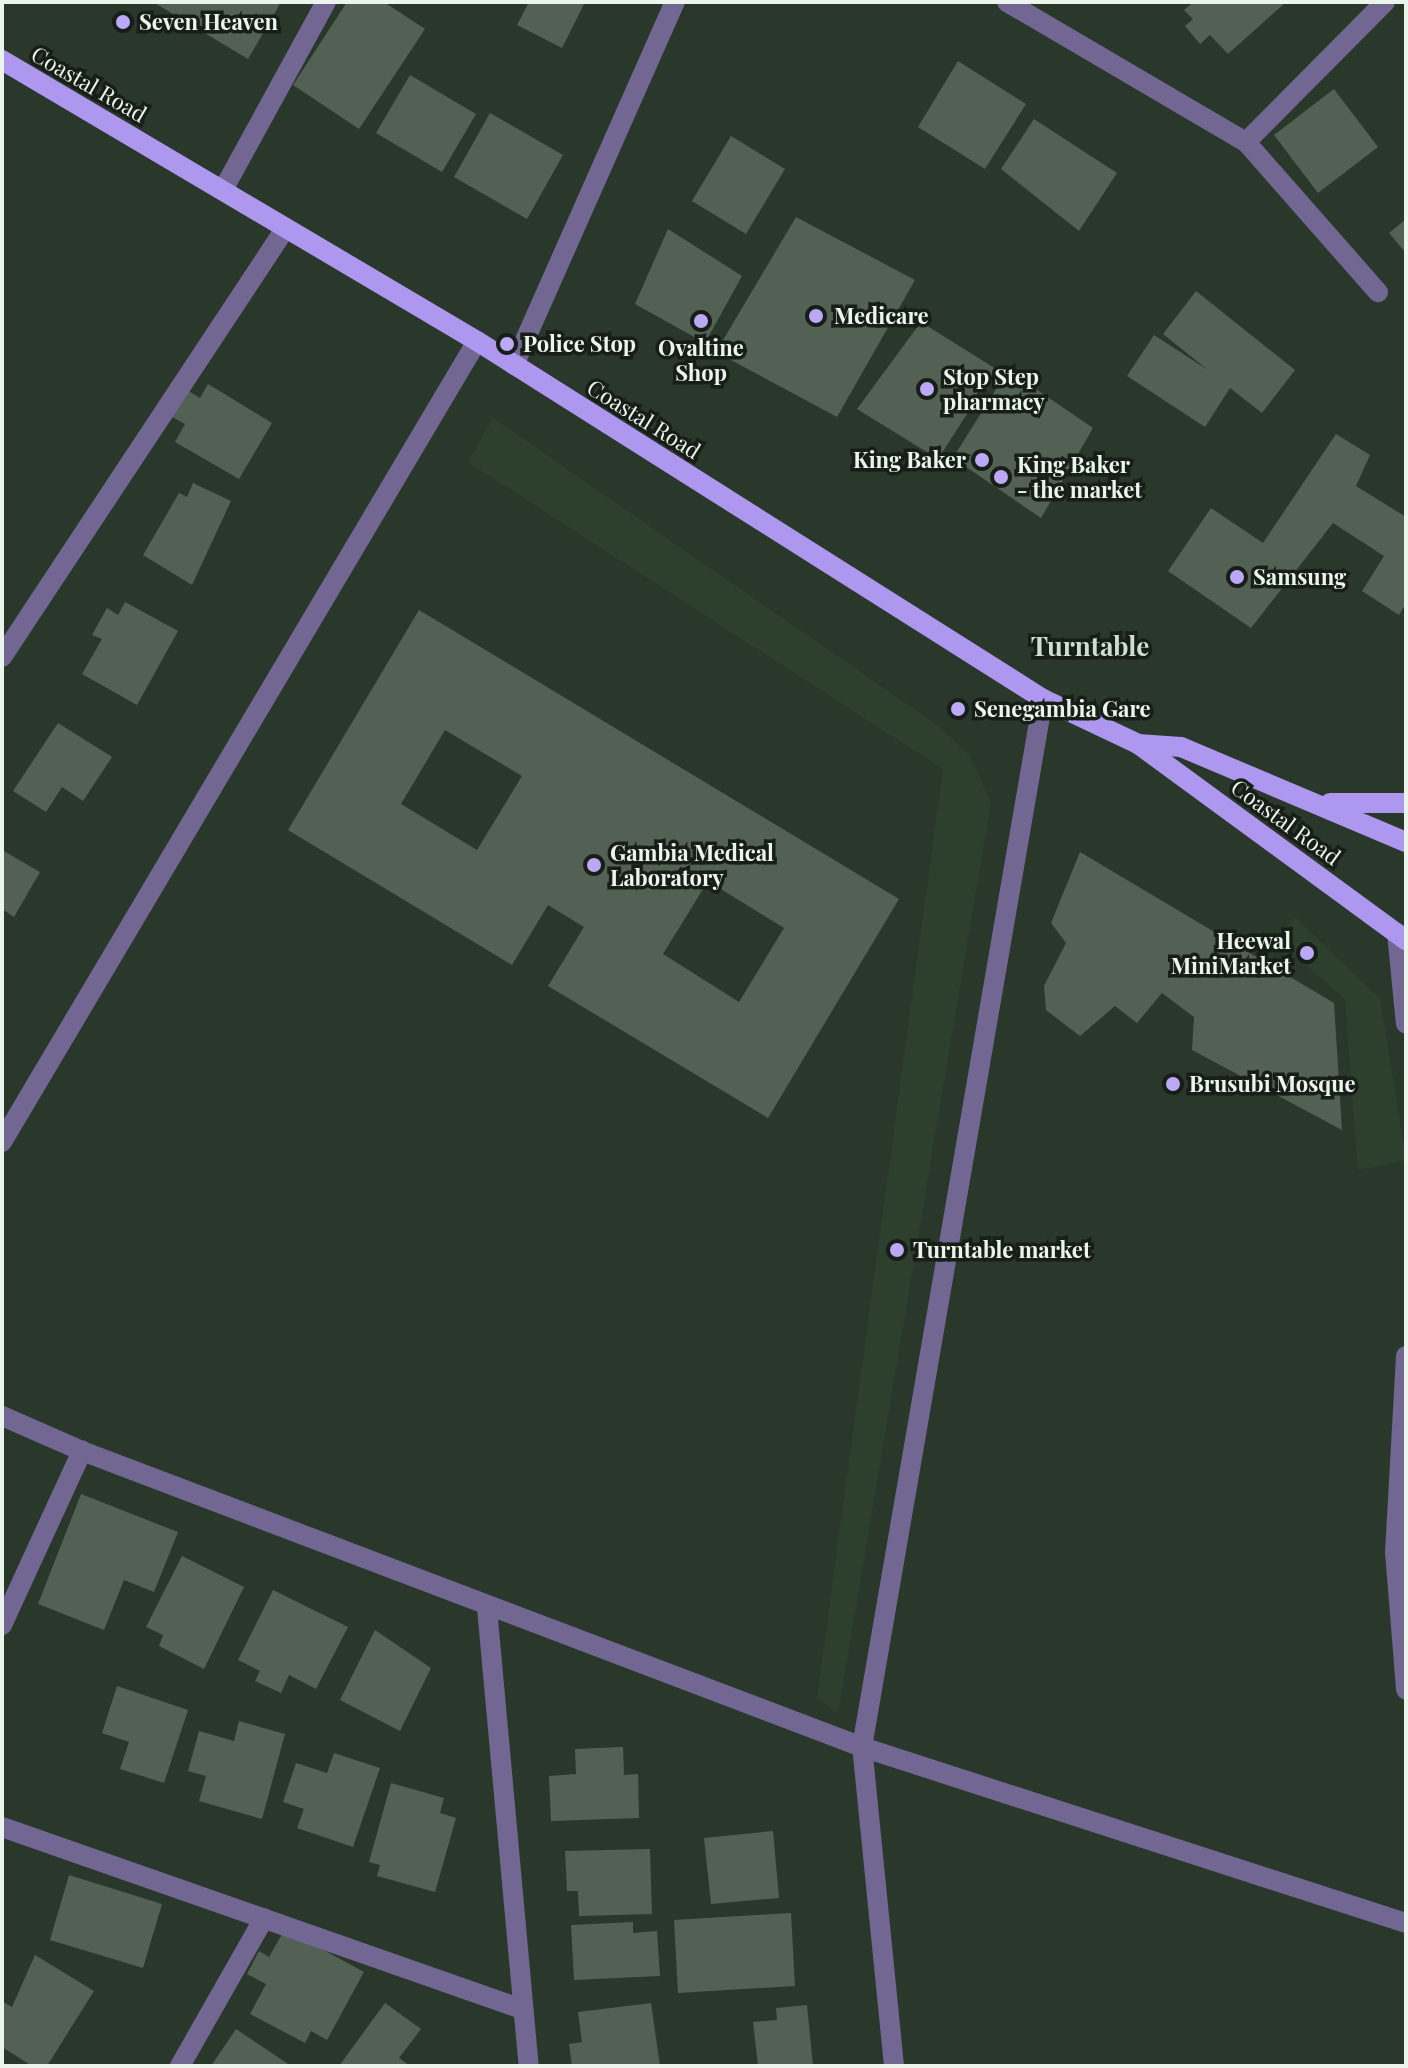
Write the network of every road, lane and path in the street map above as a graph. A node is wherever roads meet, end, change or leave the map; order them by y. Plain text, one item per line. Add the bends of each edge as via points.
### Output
1 (326, 2) edge
2 (675, 2) edge
3 (1007, 2) edge
4 (1385, 2) edge
5 (2, 60) edge
6 (1246, 142) junction
7 (223, 190) junction
8 (285, 229) junction
9 (1378, 292) dead end
10 (477, 341) junction
11 (514, 365) junction
12 (2, 657) edge
13 (1043, 699) junction
14 (1138, 744) junction
15 (1325, 803) junction
16 (1406, 803) edge
17 (1406, 842) edge
18 (1402, 937) edge
19 (1406, 1024) edge
20 (2, 1142) edge
21 (1406, 1356) edge
22 (2, 1416) edge
23 (82, 1451) junction
24 (487, 1608) junction
25 (2, 1625) edge
26 (1406, 1690) edge
27 (862, 1747) junction
28 (2, 1827) edge
29 (264, 1918) junction
30 (1406, 1923) edge
31 (522, 2009) junction
32 (180, 2066) edge
33 (529, 2066) edge
34 (894, 2066) edge

1 - 7 street
2 - 11 street
3 - 6 street
4 - 6 street
5 - 7 main road, Coastal Road
6 - 9 street
7 - 8 main road, Coastal Road
8 - 10 main road, Coastal Road
8 - 12 street
10 - 11 main road, Coastal Road
10 - 20 street
11 - 13 main road, Coastal Road
13 - 14 main road, Coastal Road
13 - 27 street
14 - 15 main road, Coastal Road via 1181,747
14 - 18 main road, Coastal Road
15 - 16 main road
15 - 17 main road, Coastal Road
18 - 19 street
21 - 26 street via 1395,1552
22 - 23 street
23 - 24 street
23 - 25 street
24 - 27 street
24 - 31 street
27 - 30 street
27 - 34 street
28 - 29 street
29 - 31 street
29 - 32 street
31 - 33 street

